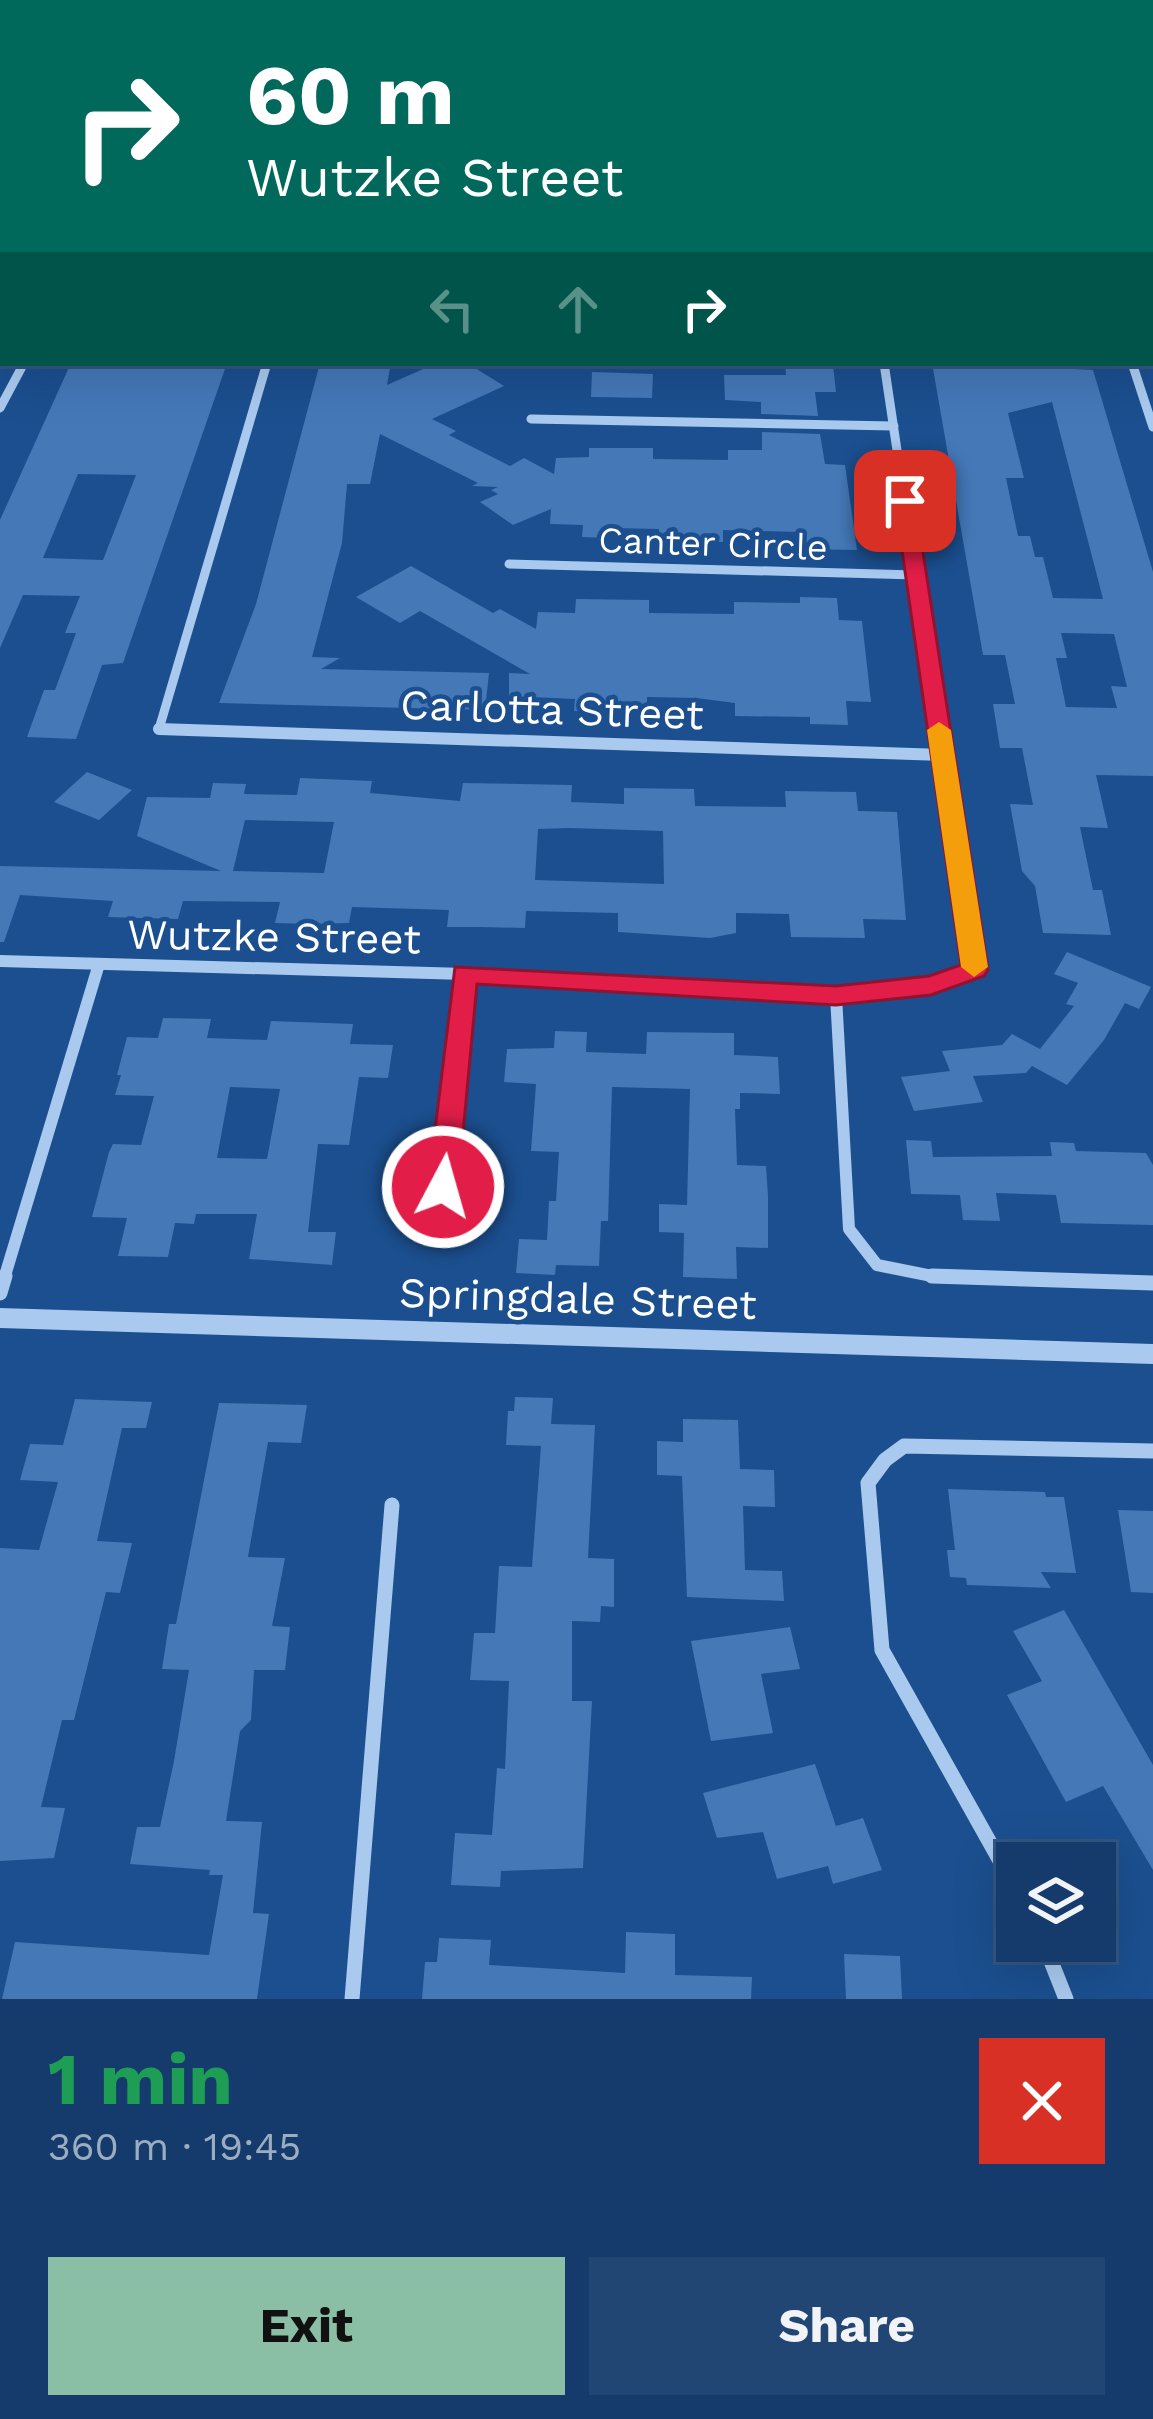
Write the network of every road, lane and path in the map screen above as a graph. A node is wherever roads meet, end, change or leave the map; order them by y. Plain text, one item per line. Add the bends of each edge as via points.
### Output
1 (22, 366) edge
2 (266, 366) edge
3 (884, 366) edge
4 (1133, 366) edge
5 (0, 408) edge
6 (531, 418) dead end
7 (894, 426) junction
8 (1153, 428) edge
9 (509, 565) dead end
10 (916, 575) junction
11 (943, 755) junction
12 (0, 961) edge
13 (99, 964) junction
14 (465, 974) junction
15 (836, 996) junction
16 (443, 1187) dead end
17 (1153, 1282) edge
18 (0, 1293) edge
19 (0, 1318) edge
20 (1153, 1354) edge
21 (1153, 1450) edge
22 (392, 1505) dead end
23 (996, 1853) edge
24 (1051, 1962) edge
25 (352, 1999) edge
26 (1066, 1999) edge

1 - 5 street
2 - 11 street, Carlotta Street via 159,729
3 - 7 street
4 - 8 street
6 - 7 street
7 - 10 street
9 - 10 street, Canter Circle
10 - 11 street
11 - 15 street, Wutzke Street via 975,970 931,985
12 - 13 street, Wutzke Street
13 - 14 street, Wutzke Street
13 - 18 street
14 - 15 street, Wutzke Street
14 - 16 street
15 - 17 street via 849,1229 877,1265 937,1277
19 - 20 street, Springdale Street
21 - 23 street via 904,1446 868,1483 883,1650
22 - 25 street
24 - 26 street

